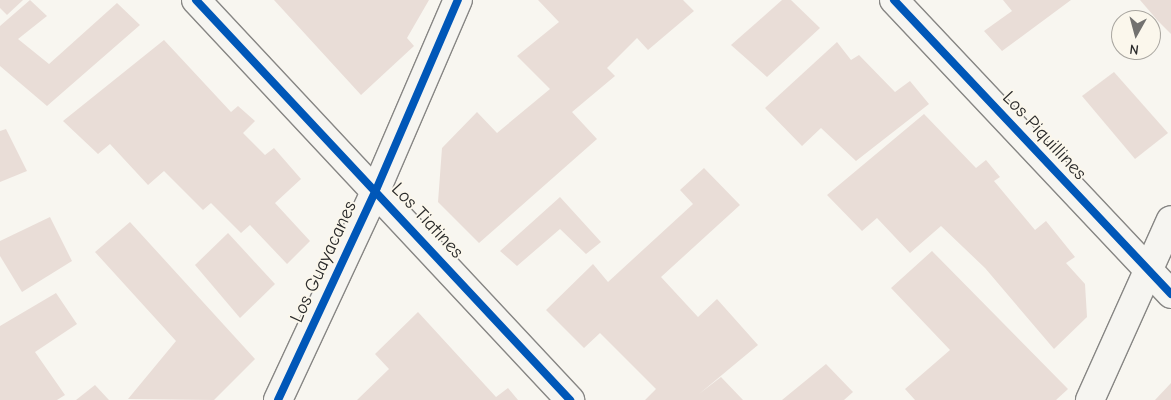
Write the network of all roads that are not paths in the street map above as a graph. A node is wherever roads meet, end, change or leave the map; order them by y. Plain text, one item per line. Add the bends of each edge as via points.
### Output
1 (196, 0) edge
2 (458, 0) edge
3 (894, 0) edge
4 (376, 190) junction
5 (1171, 220) edge
6 (1148, 269) junction
7 (1171, 294) edge
8 (278, 400) edge
9 (570, 400) edge
10 (1090, 400) edge

1 - 4 street, Los Tiatines
2 - 4 street, Los Guayacanes
3 - 6 street, Los Piquillines
4 - 8 street, Los Guayacanes
4 - 9 street, Los Tiatines
5 - 6 street
6 - 7 street, Los Piquillines
6 - 10 street

